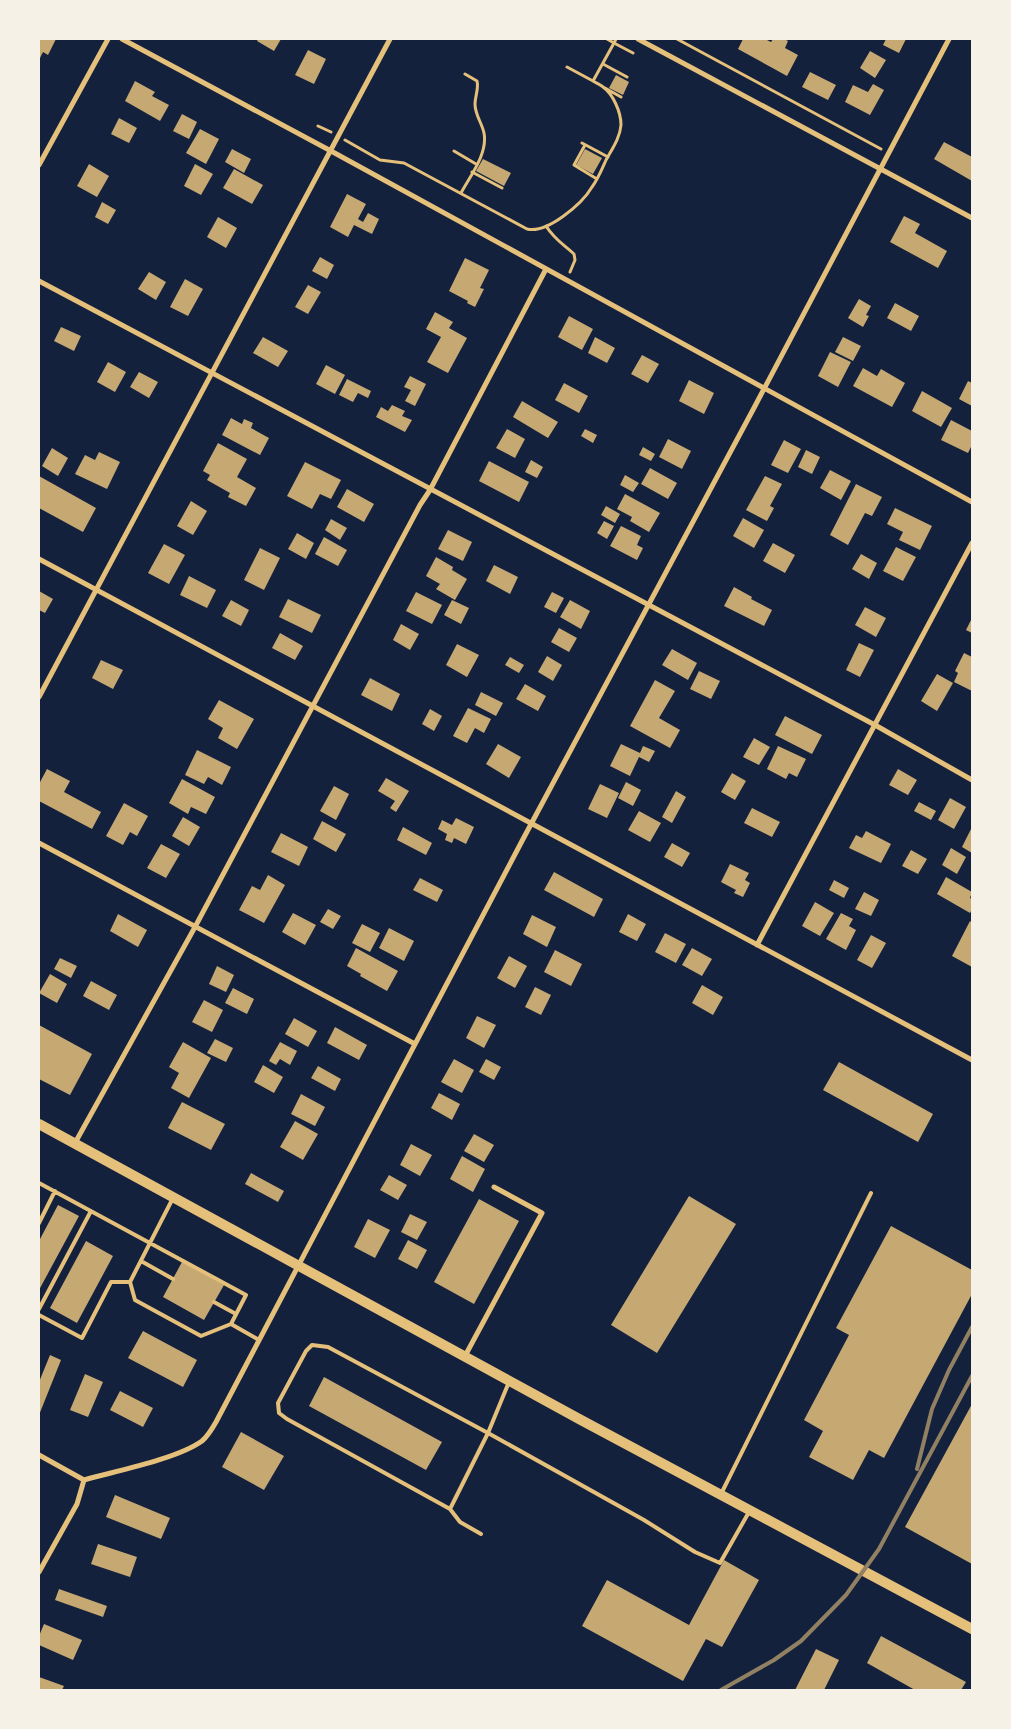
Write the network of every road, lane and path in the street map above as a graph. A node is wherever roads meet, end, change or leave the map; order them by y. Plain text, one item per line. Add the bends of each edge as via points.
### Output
1 (108, 39) edge
2 (122, 39) edge
3 (390, 39) edge
4 (607, 39) edge
5 (638, 39) edge
6 (677, 39) edge
7 (949, 39) edge
8 (615, 41) edge
9 (633, 53) dead end
10 (603, 64) junction
11 (567, 67) dead end
12 (465, 74) dead end
13 (627, 77) dead end
14 (593, 81) junction
15 (605, 88) junction
16 (621, 97) dead end
17 (318, 126) dead end
18 (338, 136) junction
19 (331, 151) junction
20 (454, 151) dead end
21 (889, 153) junction
22 (608, 157) junction
23 (476, 164) junction
24 (39, 165) edge
25 (882, 168) junction
26 (472, 172) junction
27 (597, 179) junction
28 (502, 188) dead end
29 (461, 193) junction
30 (972, 218) edge
31 (546, 226) junction
32 (546, 269) junction
33 (566, 280) junction
34 (39, 282) edge
35 (210, 374) junction
36 (764, 389) junction
37 (430, 490) junction
38 (972, 502) edge
39 (972, 543) edge
40 (39, 559) edge
41 (95, 589) junction
42 (650, 605) junction
43 (39, 697) edge
44 (313, 705) junction
45 (875, 725) junction
46 (972, 780) edge
47 (531, 824) junction
48 (39, 843) edge
49 (195, 927) junction
50 (757, 945) junction
51 (415, 1044) junction
52 (972, 1060) edge
53 (39, 1124) edge
54 (75, 1143) junction
55 (39, 1183) edge
56 (494, 1187) dead end
57 (55, 1192) junction
58 (871, 1193) dead end
59 (173, 1198) junction
60 (91, 1211) junction
61 (39, 1223) edge
62 (150, 1242) junction
63 (141, 1261) junction
64 (298, 1266) junction
65 (173, 1279) dead end
66 (130, 1282) junction
67 (214, 1302) dead end
68 (39, 1309) edge
69 (236, 1314) junction
70 (39, 1315) edge
71 (231, 1324) junction
72 (259, 1340) junction
73 (465, 1356) junction
74 (509, 1381) junction
75 (488, 1433) junction
76 (39, 1455) edge
77 (84, 1480) junction
78 (721, 1494) junction
79 (450, 1509) junction
80 (750, 1510) junction
81 (481, 1534) dead end
82 (39, 1572) edge
83 (972, 1629) edge

1 - 24 street
2 - 19 street
3 - 18 street
4 - 8 path
5 - 25 street
6 - 21 path
7 - 21 street
8 - 9 path
8 - 10 path
10 - 13 path
10 - 14 path
11 - 14 path
12 - 23 path via 477,81 476,114 484,130 485,144
14 - 15 path
15 - 16 path
15 - 22 path via 615,103 621,125
17 - 18 path
18 - 19 street
18 - 29 path via 380,160 404,163
19 - 32 street
19 - 35 street
20 - 23 path
21 - 25 street
22 - 27 path
22 - 27 path via 583,144 574,165
23 - 26 path
25 - 30 street
25 - 36 street
26 - 28 path
26 - 29 path
27 - 31 path via 579,203
29 - 31 path via 526,229 537,230
31 - 33 path via 561,245 574,254 575,260
32 - 33 street
32 - 37 street
33 - 36 street
34 - 35 street
35 - 37 street
35 - 41 street
36 - 38 street
36 - 42 street
37 - 42 street
37 - 44 street
39 - 45 street
40 - 41 street
41 - 43 street
41 - 44 street
42 - 45 street
42 - 47 street
44 - 47 street
44 - 49 street
45 - 46 street
45 - 50 street
47 - 50 street
47 - 51 street
48 - 49 street
49 - 51 street
49 - 54 street
50 - 52 street
51 - 64 street
53 - 54 main road
54 - 59 main road
55 - 57 lane
56 - 73 street via 542,1213
57 - 60 lane
57 - 61 lane
58 - 78 lane
59 - 62 lane
59 - 64 main road
60 - 62 lane
60 - 68 lane
62 - 63 lane
62 - 69 lane via 246,1295
63 - 65 lane
63 - 66 lane
64 - 72 street
64 - 73 main road
66 - 70 lane via 112,1282 82,1338
66 - 71 lane via 135,1300 201,1336
67 - 69 lane
69 - 71 lane
71 - 72 lane
72 - 77 street via 216,1422 203,1440 166,1457
73 - 74 main road
74 - 75 lane
74 - 78 main road
75 - 79 lane
75 - 79 lane via 328,1347 312,1345 306,1351 278,1404 280,1413 287,1419
75 - 80 lane via 695,1552 720,1563
76 - 77 street
77 - 82 street via 77,1504
78 - 80 main road
79 - 81 lane via 460,1522
80 - 83 main road

